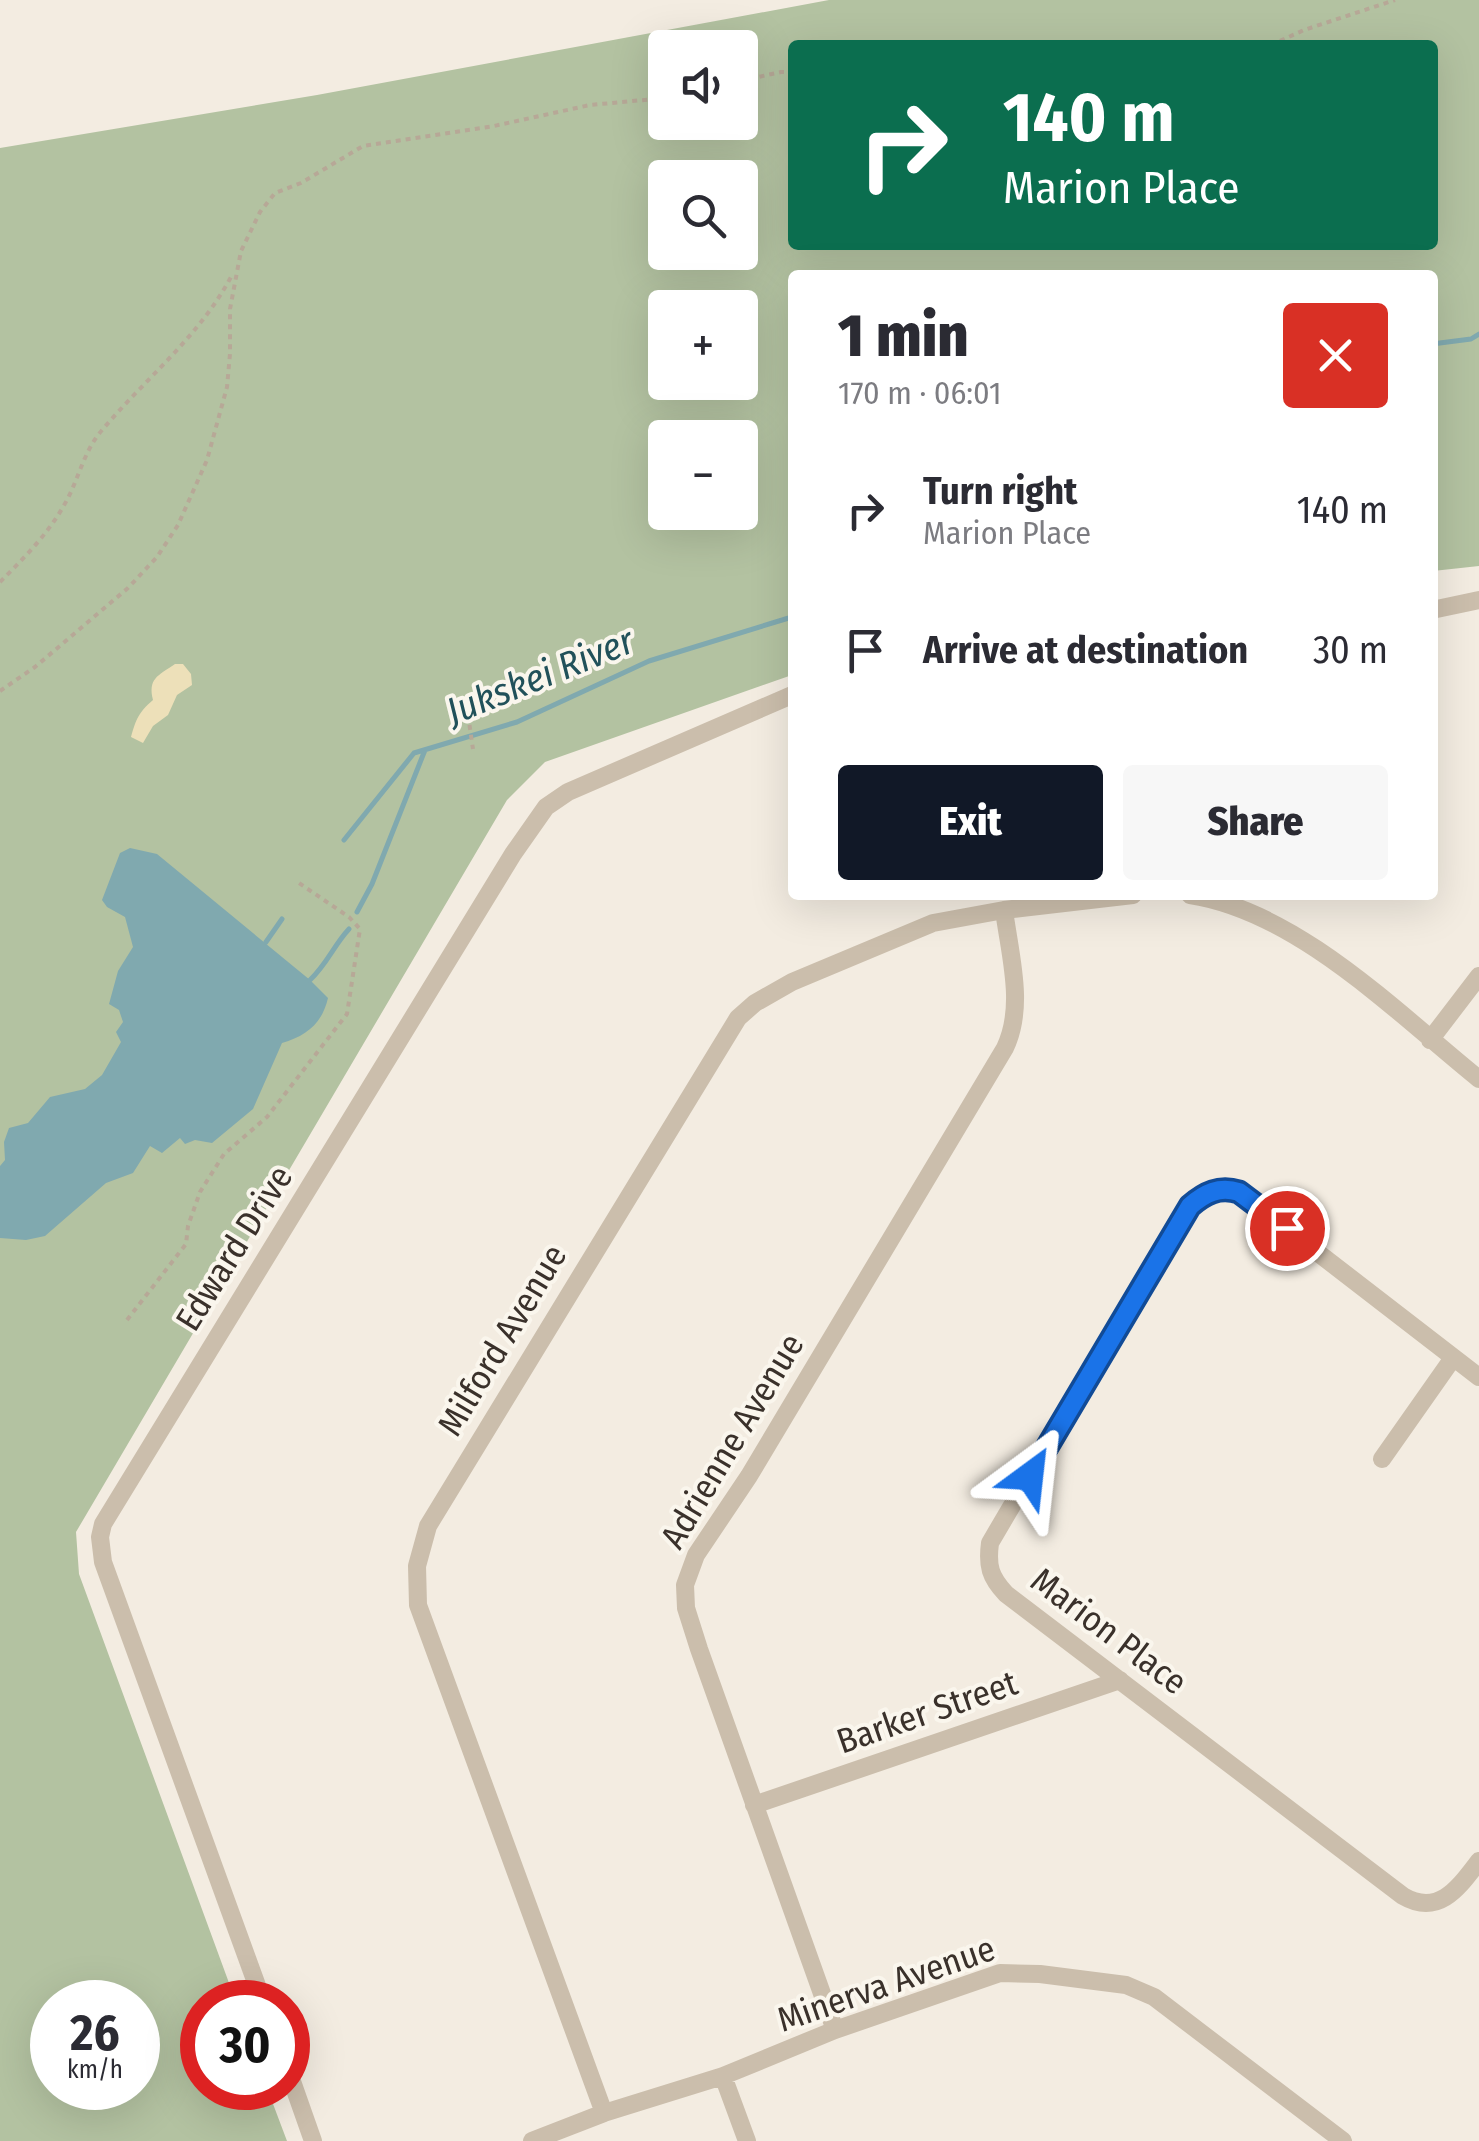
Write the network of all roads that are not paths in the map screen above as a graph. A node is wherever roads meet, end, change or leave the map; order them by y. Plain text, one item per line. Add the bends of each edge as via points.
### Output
1 (1479, 600) edge
2 (1438, 609) edge
3 (788, 697) edge
4 (1090, 900) edge
5 (1213, 900) edge
6 (1004, 910) junction
7 (1479, 976) edge
8 (1430, 1040) junction
9 (1479, 1079) edge
10 (1453, 1358) junction
11 (1479, 1377) edge
12 (1382, 1459) dead end
13 (1120, 1680) junction
14 (754, 1806) junction
15 (1479, 1861) edge
16 (255, 1980) edge
17 (835, 2030) junction
18 (723, 2076) junction
19 (302, 2110) edge
20 (604, 2113) junction
21 (313, 2141) edge
22 (532, 2141) edge
23 (747, 2141) edge
24 (1343, 2141) edge

1 - 2 street
3 - 16 street, Edward Drive via 546,807 103,1524 103,1562
4 - 6 street, Milford Avenue
5 - 8 street via 1269,920
6 - 14 street, Adrienne Avenue via 1016,1004 1005,1048 696,1554 685,1585 686,1608
6 - 20 street, Milford Avenue via 932,923 868,948 792,982 738,1018 420,1543 418,1604
7 - 8 street
8 - 9 street
10 - 11 street, Marion Place
10 - 12 street
10 - 13 street, Marion Place via 1239,1192 1205,1194 1190,1206 990,1543 991,1578 1006,1594
13 - 14 street, Barker Street
13 - 15 street, Marion Place via 1412,1902 1439,1902
14 - 17 street, Adrienne Avenue
17 - 18 street, Minerva Avenue
17 - 24 street, Minerva Avenue via 1000,1973 1126,1985 1154,1997
18 - 20 street, Minerva Avenue
18 - 23 street
19 - 21 street
20 - 22 street, Minerva Avenue

